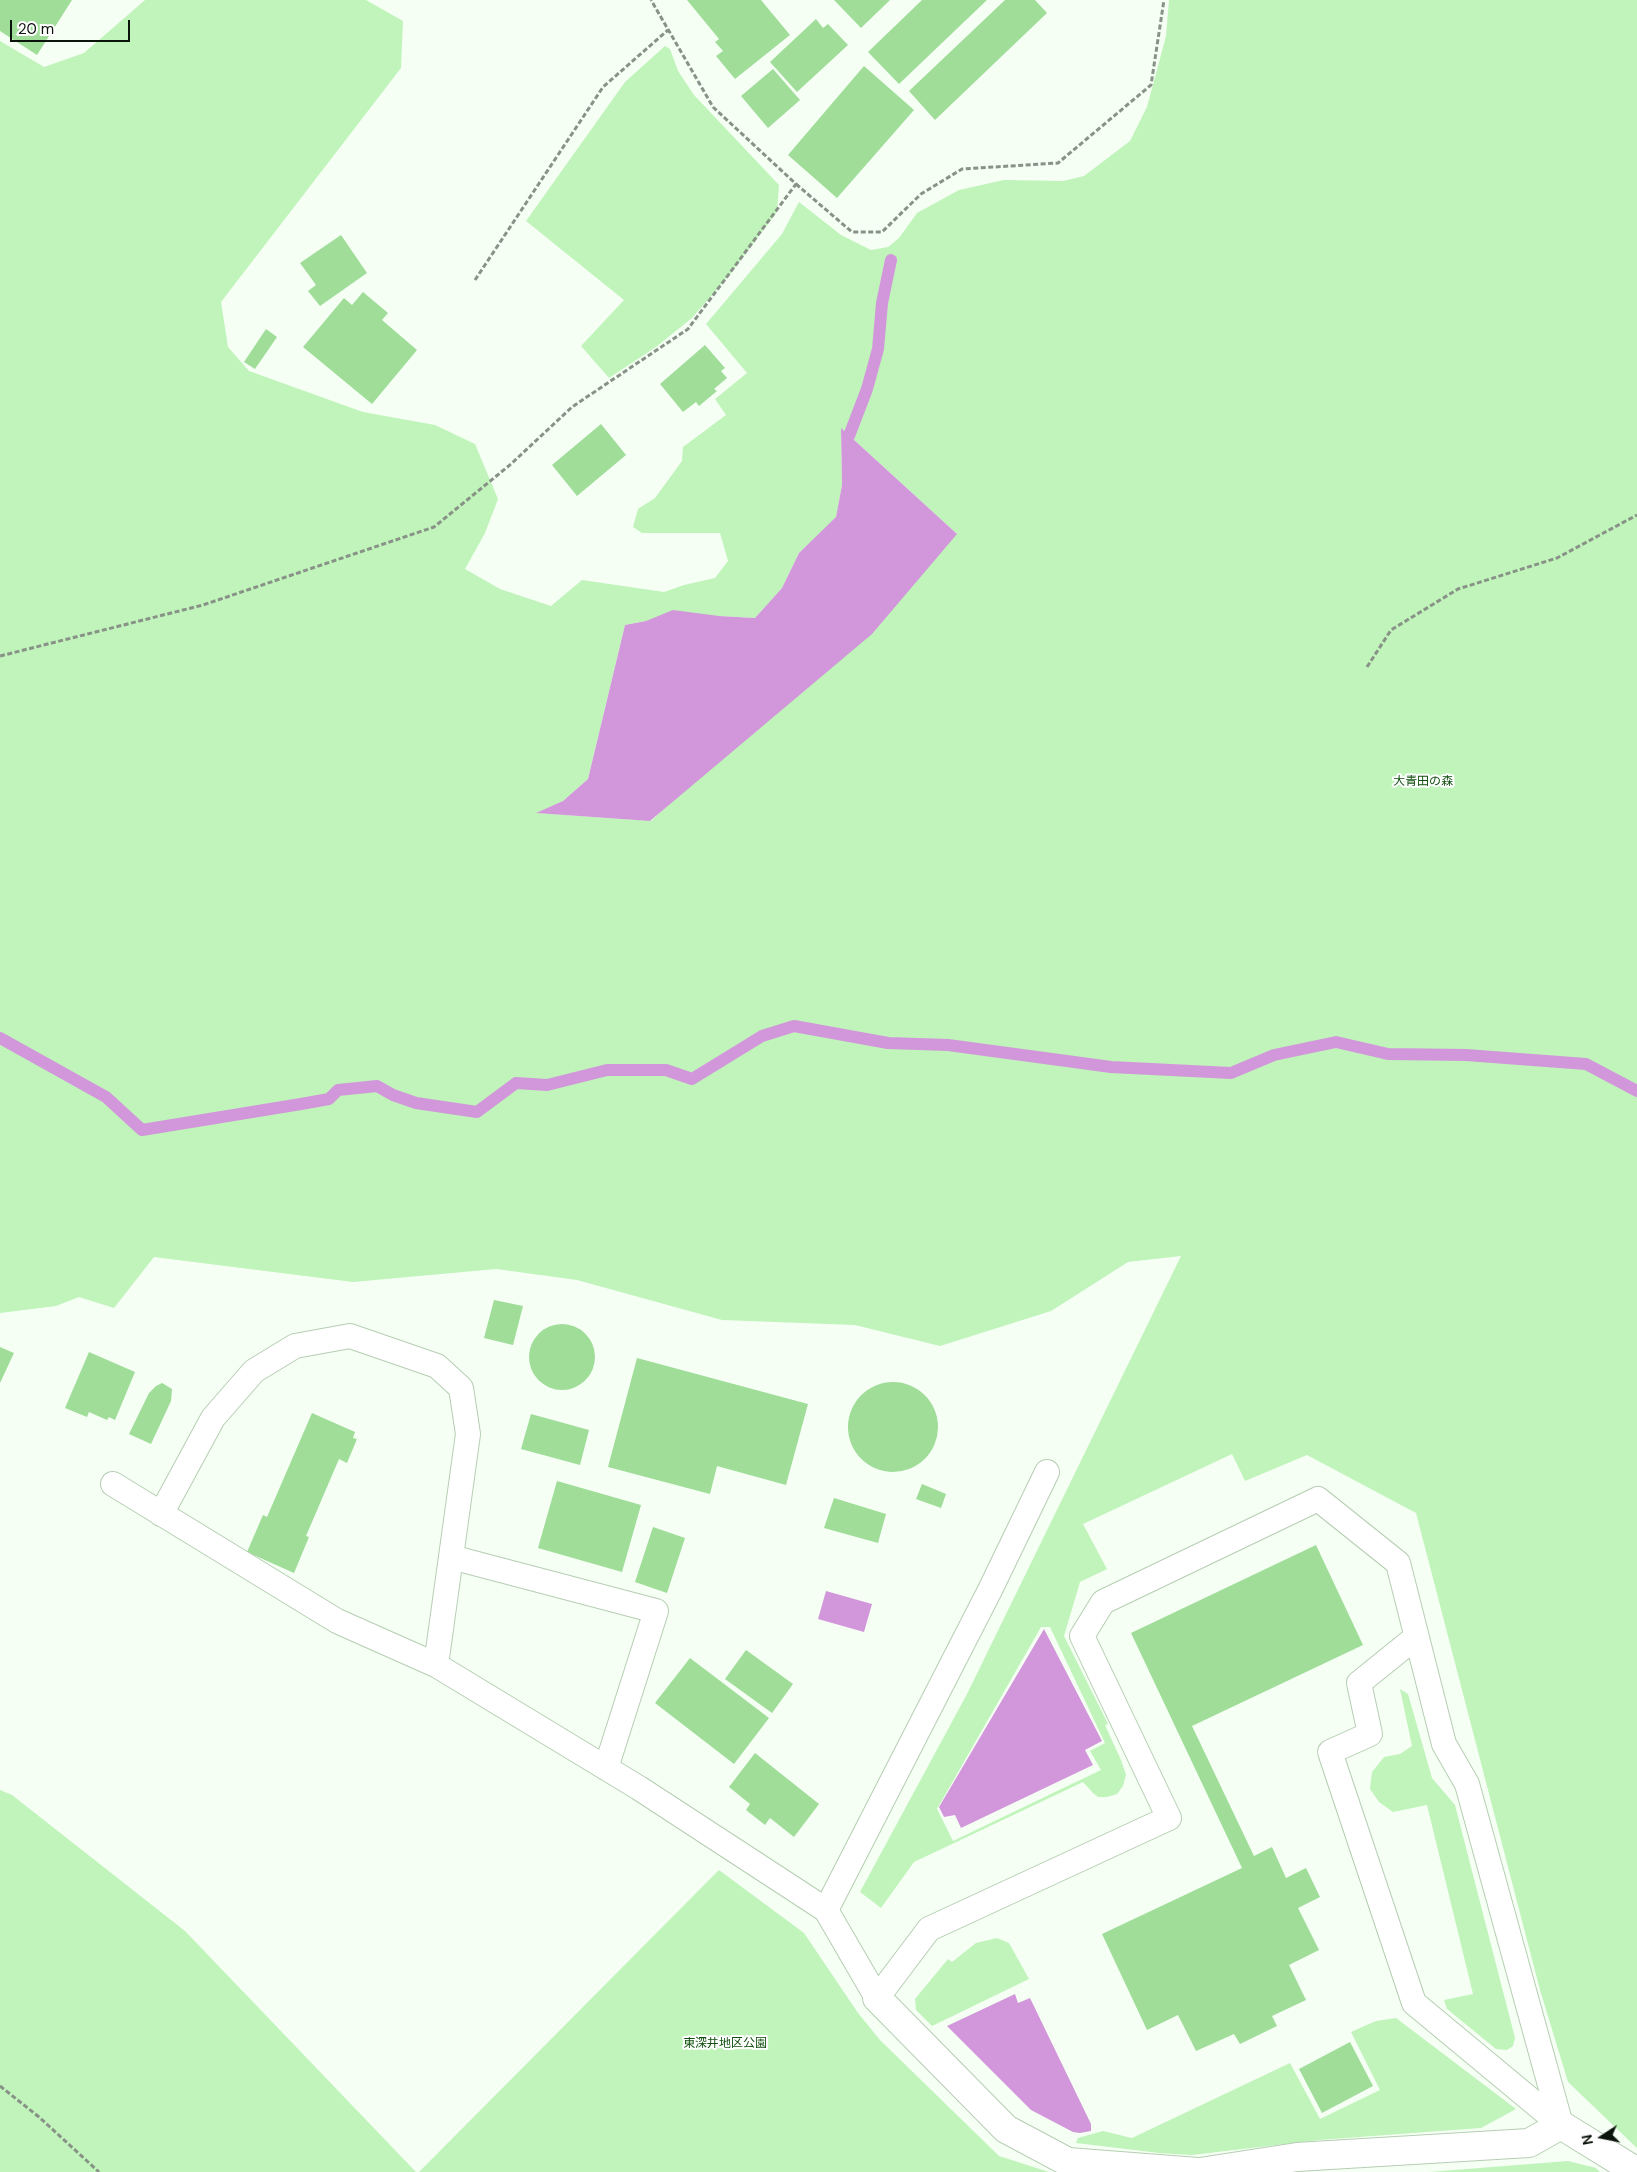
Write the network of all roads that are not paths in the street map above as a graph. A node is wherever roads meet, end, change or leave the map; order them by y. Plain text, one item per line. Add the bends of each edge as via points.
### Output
1 (1047, 1472) dead end
2 (113, 1484) dead end
3 (161, 1514) junction
4 (451, 1557) junction
5 (1416, 1637) junction
6 (436, 1665) junction
7 (606, 1768) junction
8 (826, 1910) junction
9 (876, 1998) junction
10 (1561, 2125) junction
11 (1198, 2172) edge
12 (1637, 2172) edge

1 - 8 lane
2 - 3 lane
3 - 4 lane via 213,1418 254,1371 295,1346 350,1336 437,1366 461,1388 468,1434
3 - 6 lane via 337,1621
4 - 6 lane
4 - 7 lane via 656,1611
5 - 9 lane via 1398,1563 1318,1499 1103,1602 1082,1636 1169,1818 929,1929
5 - 10 lane via 1444,1744 1467,1784
5 - 10 lane via 1359,1683 1370,1734 1330,1752 1414,2003
6 - 7 lane
7 - 8 lane
8 - 9 lane
9 - 11 street via 1006,2129 1068,2162
10 - 11 street via 1529,2143 1298,2157
10 - 12 street

